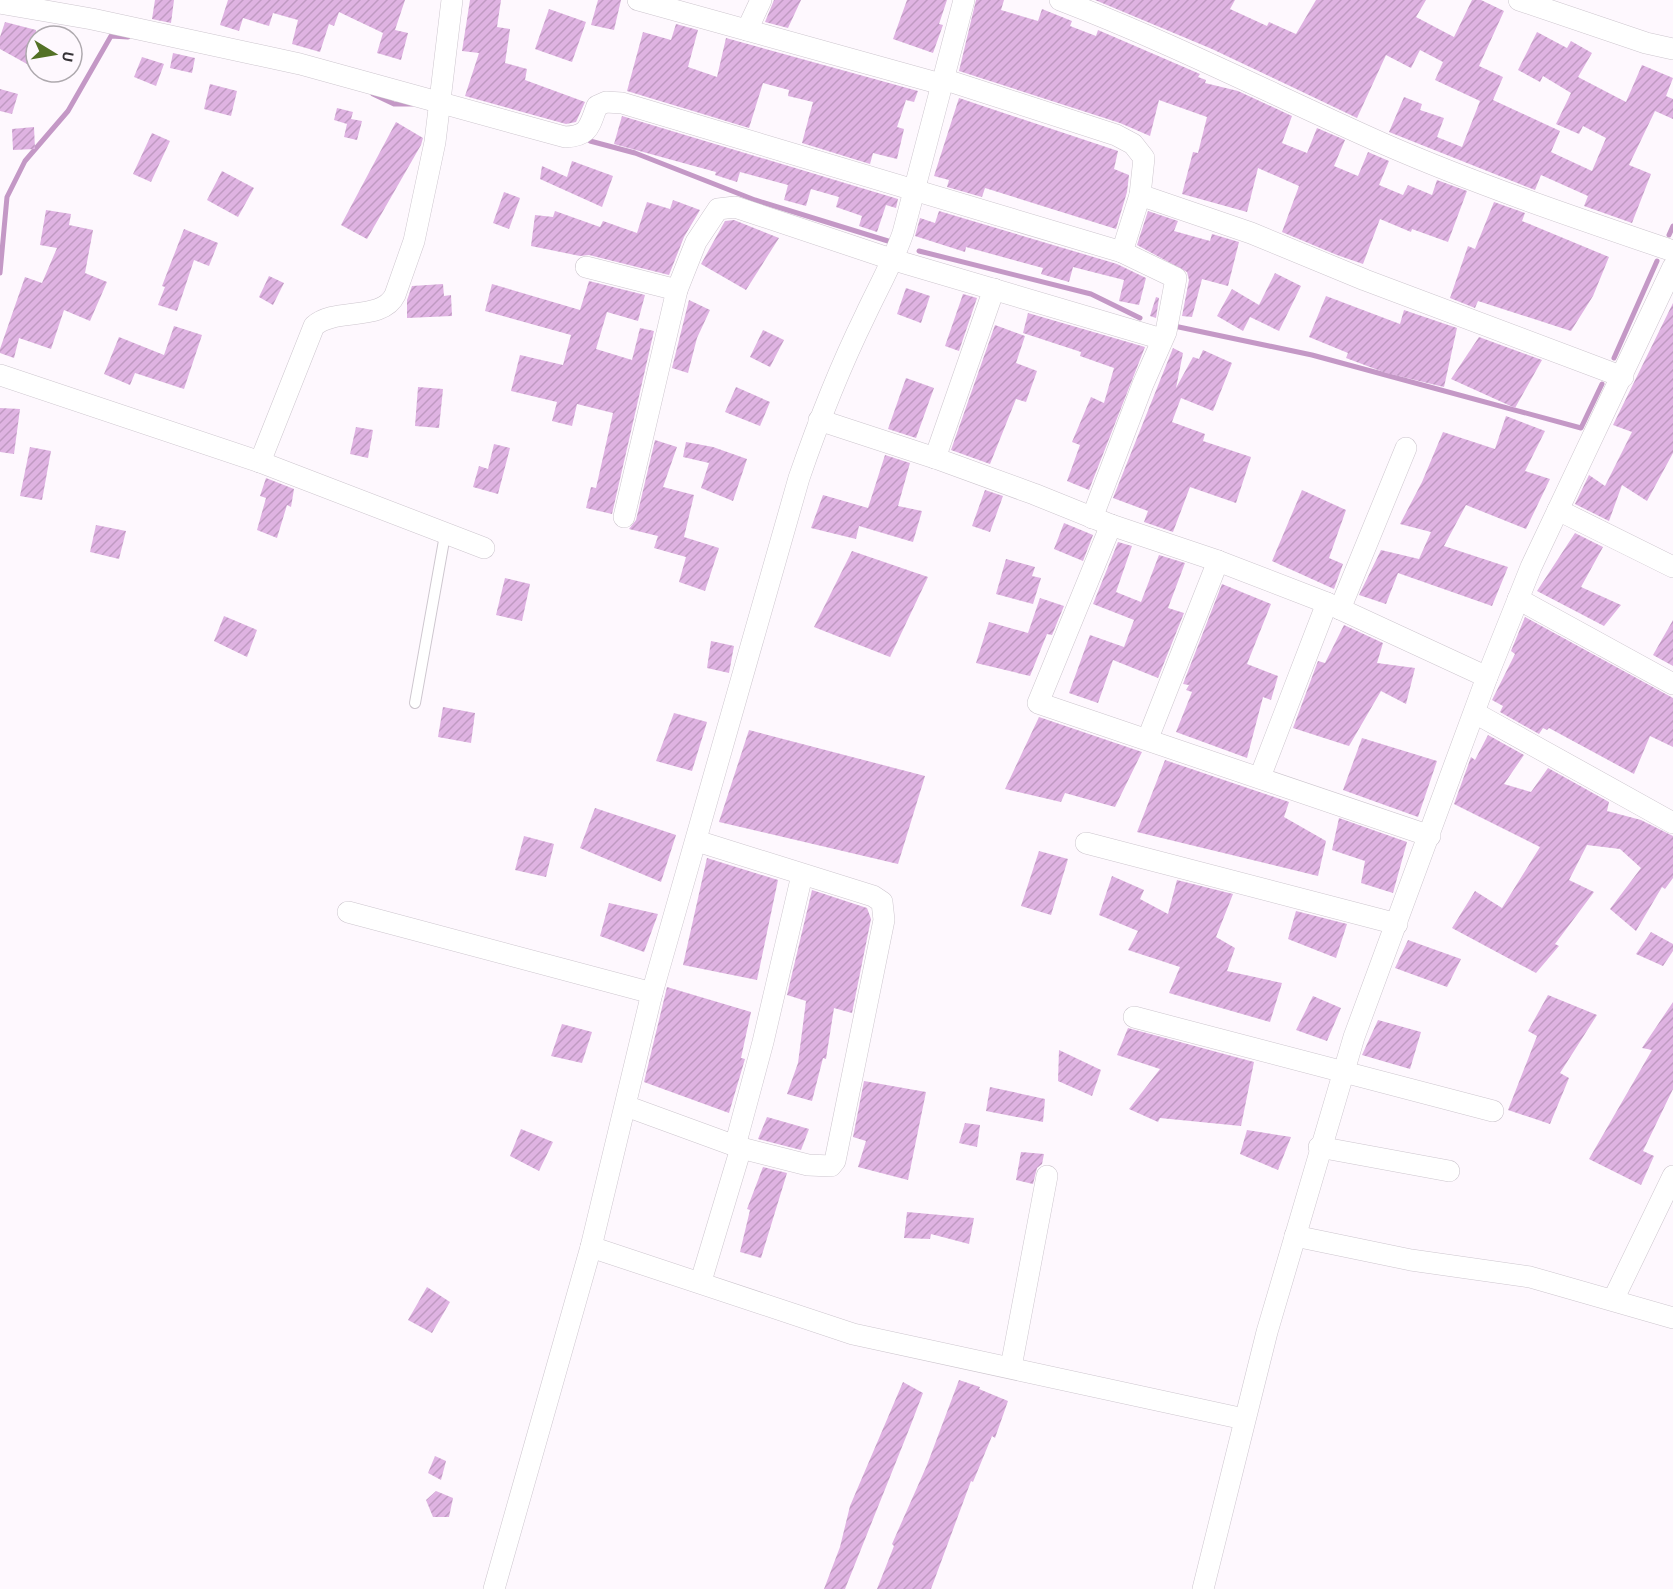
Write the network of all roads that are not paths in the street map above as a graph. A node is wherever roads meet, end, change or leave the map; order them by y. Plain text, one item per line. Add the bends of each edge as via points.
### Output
1 (452, 0) edge
2 (638, 0) edge
3 (761, 0) edge
4 (964, 0) edge
5 (1060, 0) edge
6 (1519, 0) edge
7 (0, 3) edge
8 (747, 30) junction
9 (1673, 49) edge
10 (942, 81) junction
11 (440, 107) junction
12 (916, 190) junction
13 (1140, 195) junction
14 (1673, 251) edge
15 (1122, 252) junction
16 (894, 260) junction
17 (586, 267) dead end
18 (1673, 267) edge
19 (994, 289) junction
20 (677, 290) junction
21 (1162, 339) junction
22 (0, 375) edge
23 (1623, 377) junction
24 (819, 420) junction
25 (1406, 448) dead end
26 (935, 458) junction
27 (260, 462) junction
28 (1558, 510) junction
29 (624, 517) dead end
30 (1101, 522) junction
31 (445, 535) junction
32 (484, 548) dead end
33 (1218, 561) junction
34 (1673, 567) edge
35 (1518, 599) junction
36 (1333, 606) junction
37 (1487, 677) junction
38 (1673, 684) edge
39 (415, 703) dead end
40 (1475, 713) junction
41 (1148, 738) junction
42 (1260, 777) junction
43 (1673, 823) edge
44 (1430, 836) junction
45 (697, 841) junction
46 (1086, 843) dead end
47 (802, 876) junction
48 (348, 912) dead end
49 (1397, 924) junction
50 (652, 993) junction
51 (1134, 1017) dead end
52 (1342, 1072) junction
53 (626, 1106) junction
54 (1493, 1111) dead end
55 (738, 1147) junction
56 (1319, 1147) junction
57 (1449, 1171) dead end
58 (1047, 1176) dead end
59 (1673, 1176) edge
60 (1295, 1236) junction
61 (591, 1247) junction
62 (701, 1281) junction
63 (1613, 1300) junction
64 (1673, 1318) edge
65 (1011, 1367) junction
66 (1244, 1419) junction
67 (494, 1589) edge
68 (1203, 1589) edge

1 - 11 street
2 - 8 street
3 - 8 street
4 - 10 street
5 - 14 street via 1181,50 1385,144
6 - 9 street
7 - 11 street via 300,64
8 - 10 street
10 - 12 street
10 - 13 street via 1116,135 1133,144 1144,158
11 - 12 street via 565,137 580,136 587,130 597,106 622,103
11 - 27 street via 414,242 392,302 321,320 314,326
12 - 15 street
12 - 16 street
13 - 15 street
13 - 23 street via 1251,233
15 - 21 street via 1176,278 1167,332
16 - 19 street
16 - 20 street via 727,206 718,209 696,242
16 - 24 street via 860,325
17 - 20 street
18 - 23 street
19 - 21 street
19 - 26 street
20 - 29 street
21 - 30 street
22 - 27 street
23 - 28 street
24 - 26 street
24 - 45 street via 799,478
25 - 36 street
26 - 30 street
27 - 31 street
28 - 34 street
28 - 35 street
30 - 33 street
30 - 41 street via 1038,703
31 - 32 street
31 - 39 lane
33 - 36 street
33 - 41 street
35 - 37 street
35 - 38 street
36 - 37 street
36 - 42 street
37 - 40 street
40 - 43 street
40 - 44 street
41 - 42 street
42 - 44 street
44 - 49 street
45 - 47 street
45 - 50 street
46 - 49 street
47 - 55 street
47 - 55 street via 882,902 884,920 835,1161 831,1167 808,1165
48 - 50 street
49 - 52 street
50 - 53 street
51 - 52 street
52 - 54 street
52 - 56 street
53 - 55 street
53 - 61 street
55 - 62 street
56 - 57 street
56 - 60 street
58 - 65 street
59 - 63 street
60 - 63 street via 1411,1260 1530,1277
60 - 66 street
61 - 62 street
61 - 67 street
62 - 65 street via 853,1334
63 - 64 street
65 - 66 street
66 - 68 street

